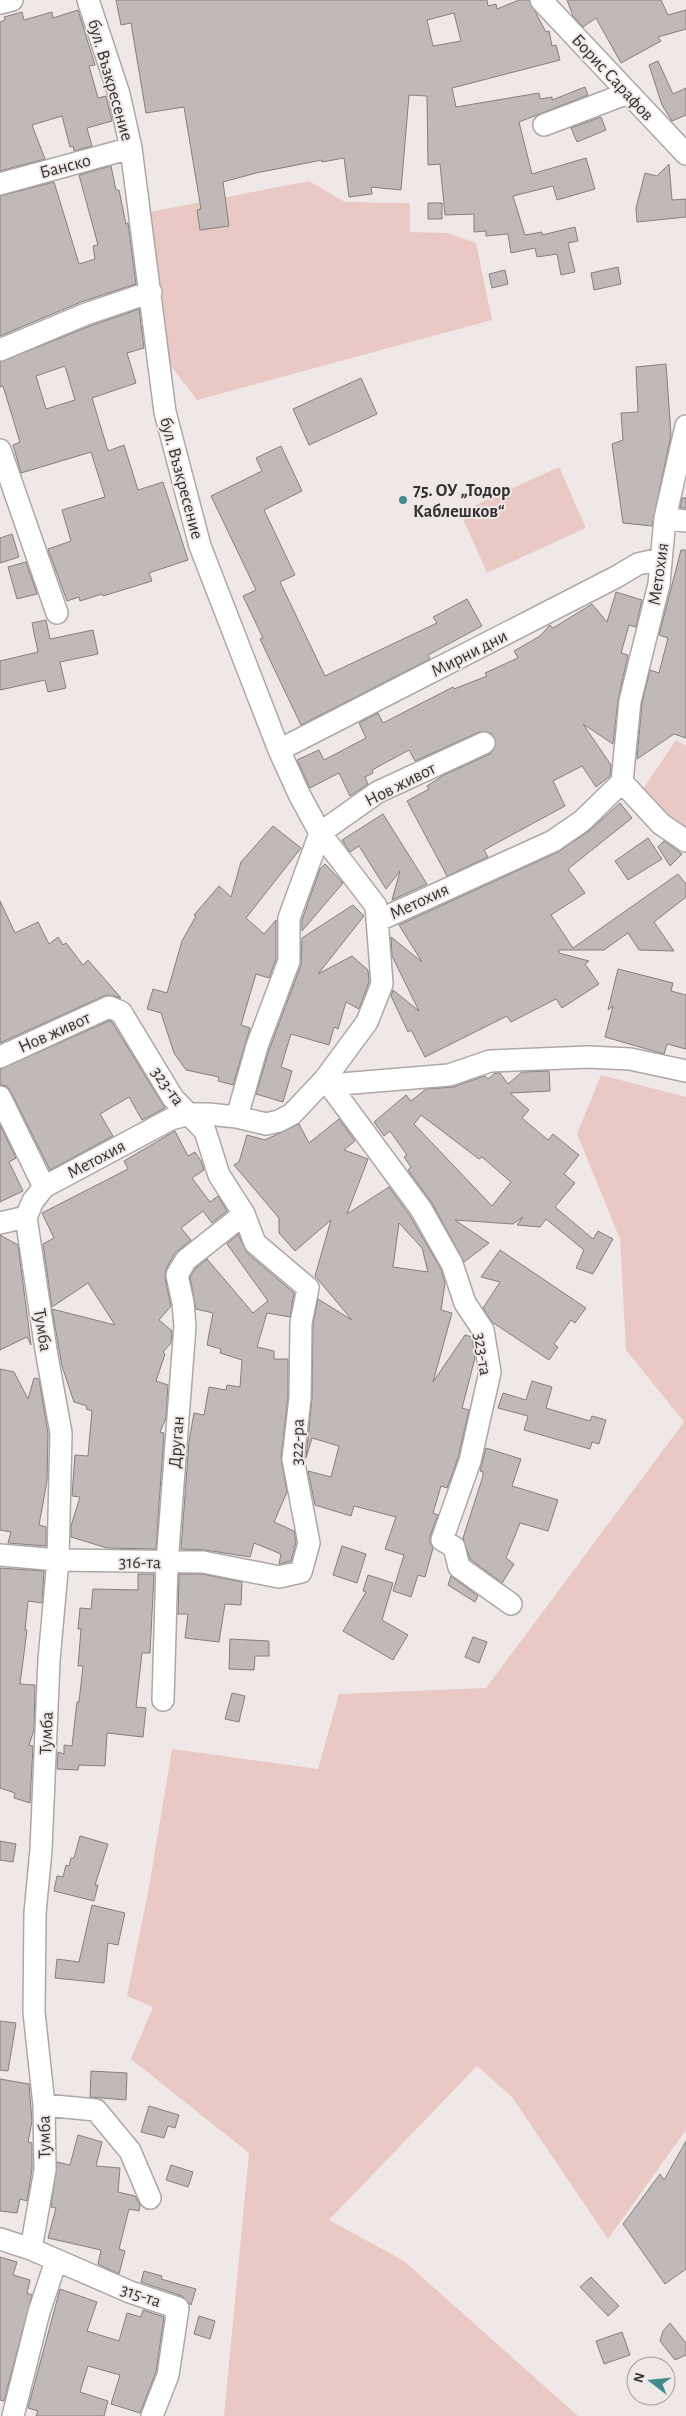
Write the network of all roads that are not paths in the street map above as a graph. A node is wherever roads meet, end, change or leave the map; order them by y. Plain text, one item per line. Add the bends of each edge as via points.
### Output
1 (12, 0) edge
2 (88, 0) edge
3 (541, 0) edge
4 (0, 3) edge
5 (628, 93) junction
6 (544, 125) dead end
7 (131, 148) junction
8 (686, 154) edge
9 (0, 184) edge
10 (151, 292) junction
11 (0, 350) edge
12 (686, 426) edge
13 (2, 464) edge
14 (665, 518) junction
15 (686, 521) edge
16 (660, 559) junction
17 (57, 613) dead end
18 (484, 743) dead end
19 (280, 750) junction
20 (622, 782) junction
21 (320, 833) junction
22 (686, 841) edge
23 (377, 921) junction
24 (108, 1007) joint
25 (0, 1057) edge
26 (686, 1071) edge
27 (327, 1082) junction
28 (0, 1097) edge
29 (190, 1114) junction
30 (237, 1117) junction
31 (44, 1187) junction
32 (244, 1214) junction
33 (26, 1218) junction
34 (0, 1223) edge
35 (308, 1288) joint
36 (0, 1555) edge
37 (58, 1560) junction
38 (167, 1563) junction
39 (279, 1577) joint
40 (510, 1604) dead end
41 (163, 1700) dead end
42 (44, 2105) junction
43 (150, 2198) dead end
44 (0, 2239) edge
45 (31, 2249) junction
46 (56, 2261) junction
47 (13, 2416) edge
48 (152, 2416) edge

1 - 4 street
2 - 7 street, бул. Възкресение via 119,94
3 - 5 street, Борис Сарафов
5 - 6 street
5 - 8 street, Борис Сарафов
7 - 9 street, Банско
7 - 10 street, бул. Възкресение
10 - 11 street via 86,314
10 - 19 street, бул. Възкресение via 165,412 200,546
12 - 14 street, Метохия
13 - 17 street
14 - 15 street
14 - 16 street, Метохия
16 - 19 street, Мирни дни via 638,564
16 - 20 street, Метохия via 659,584 630,701
18 - 21 street, Нов живот via 378,792
19 - 21 street, бул. Възкресение
20 - 22 street via 661,824
20 - 23 street, Метохия via 582,821 553,841
21 - 23 street, бул. Възкресение via 376,906
21 - 30 street via 289,918 289,961 257,1046
23 - 27 street, Метохия via 382,984 367,1022
24 - 25 street, Нов живот
24 - 29 street, 323-та via 122,1012 173,1098
26 - 27 street via 630,1059 548,1059 490,1061 449,1075 418,1079
27 - 30 street, Метохия via 292,1114 279,1121 266,1124
27 - 40 street, 323-та via 421,1209 452,1264 465,1303 483,1330 490,1372 470,1461 442,1540 454,1548 459,1567
28 - 31 street
29 - 30 street, Метохия
29 - 31 street, Метохия via 171,1119
29 - 32 street, 323-та via 205,1131 219,1175
31 - 33 street, Метохия
32 - 35 street, 323-та via 255,1243
32 - 38 street, Друган via 186,1260 177,1276 185,1326
33 - 34 street
33 - 37 street, Тумба via 61,1433
35 - 39 street, 322-ра via 301,1323 300,1398 293,1459 308,1543 301,1572
36 - 37 street, 316-та
37 - 38 street, 316-та
37 - 42 street, Тумба via 35,1913 34,2012
38 - 39 street, 316-та via 203,1562
38 - 41 street, Друган
42 - 43 street via 96,2110 130,2151
42 - 45 street, Тумба via 45,2170
44 - 45 street, 315-та
45 - 46 street, 315-та
46 - 47 street via 39,2312
46 - 48 street, 315-та via 178,2308 168,2374

